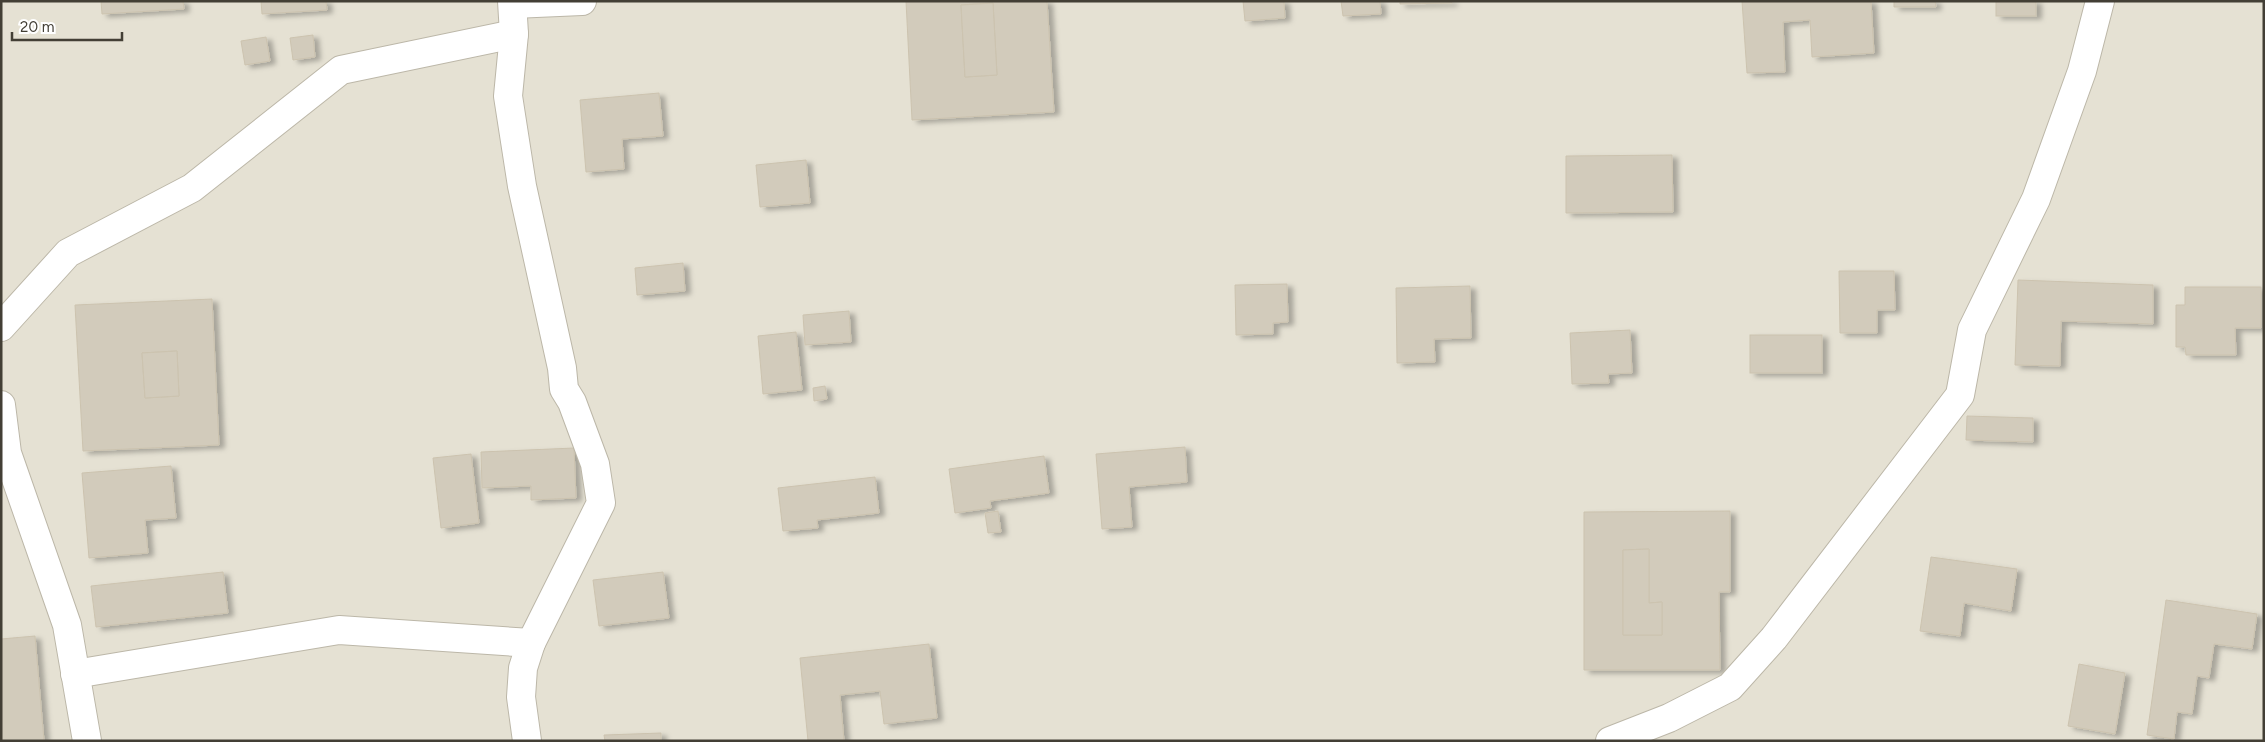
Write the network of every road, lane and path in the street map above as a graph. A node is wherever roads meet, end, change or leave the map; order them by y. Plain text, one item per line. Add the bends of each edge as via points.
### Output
1 (582, 1) edge
2 (2100, 1) edge
3 (512, 3) edge
4 (514, 34) junction
5 (1, 327) edge
6 (1, 405) edge
7 (531, 643) junction
8 (75, 674) junction
9 (86, 741) edge
10 (527, 741) edge
11 (1610, 741) edge

1 - 3 street
2 - 11 street via 2082,71 2036,199 1972,330 1960,395 1774,638 1730,687 1669,718
3 - 4 street
4 - 5 street via 341,70 192,188 68,253
4 - 7 street via 508,96 522,186 564,389 595,464 601,503
6 - 8 street via 7,453 67,625
7 - 8 street via 339,630
7 - 10 street via 523,668 521,697
8 - 9 street

